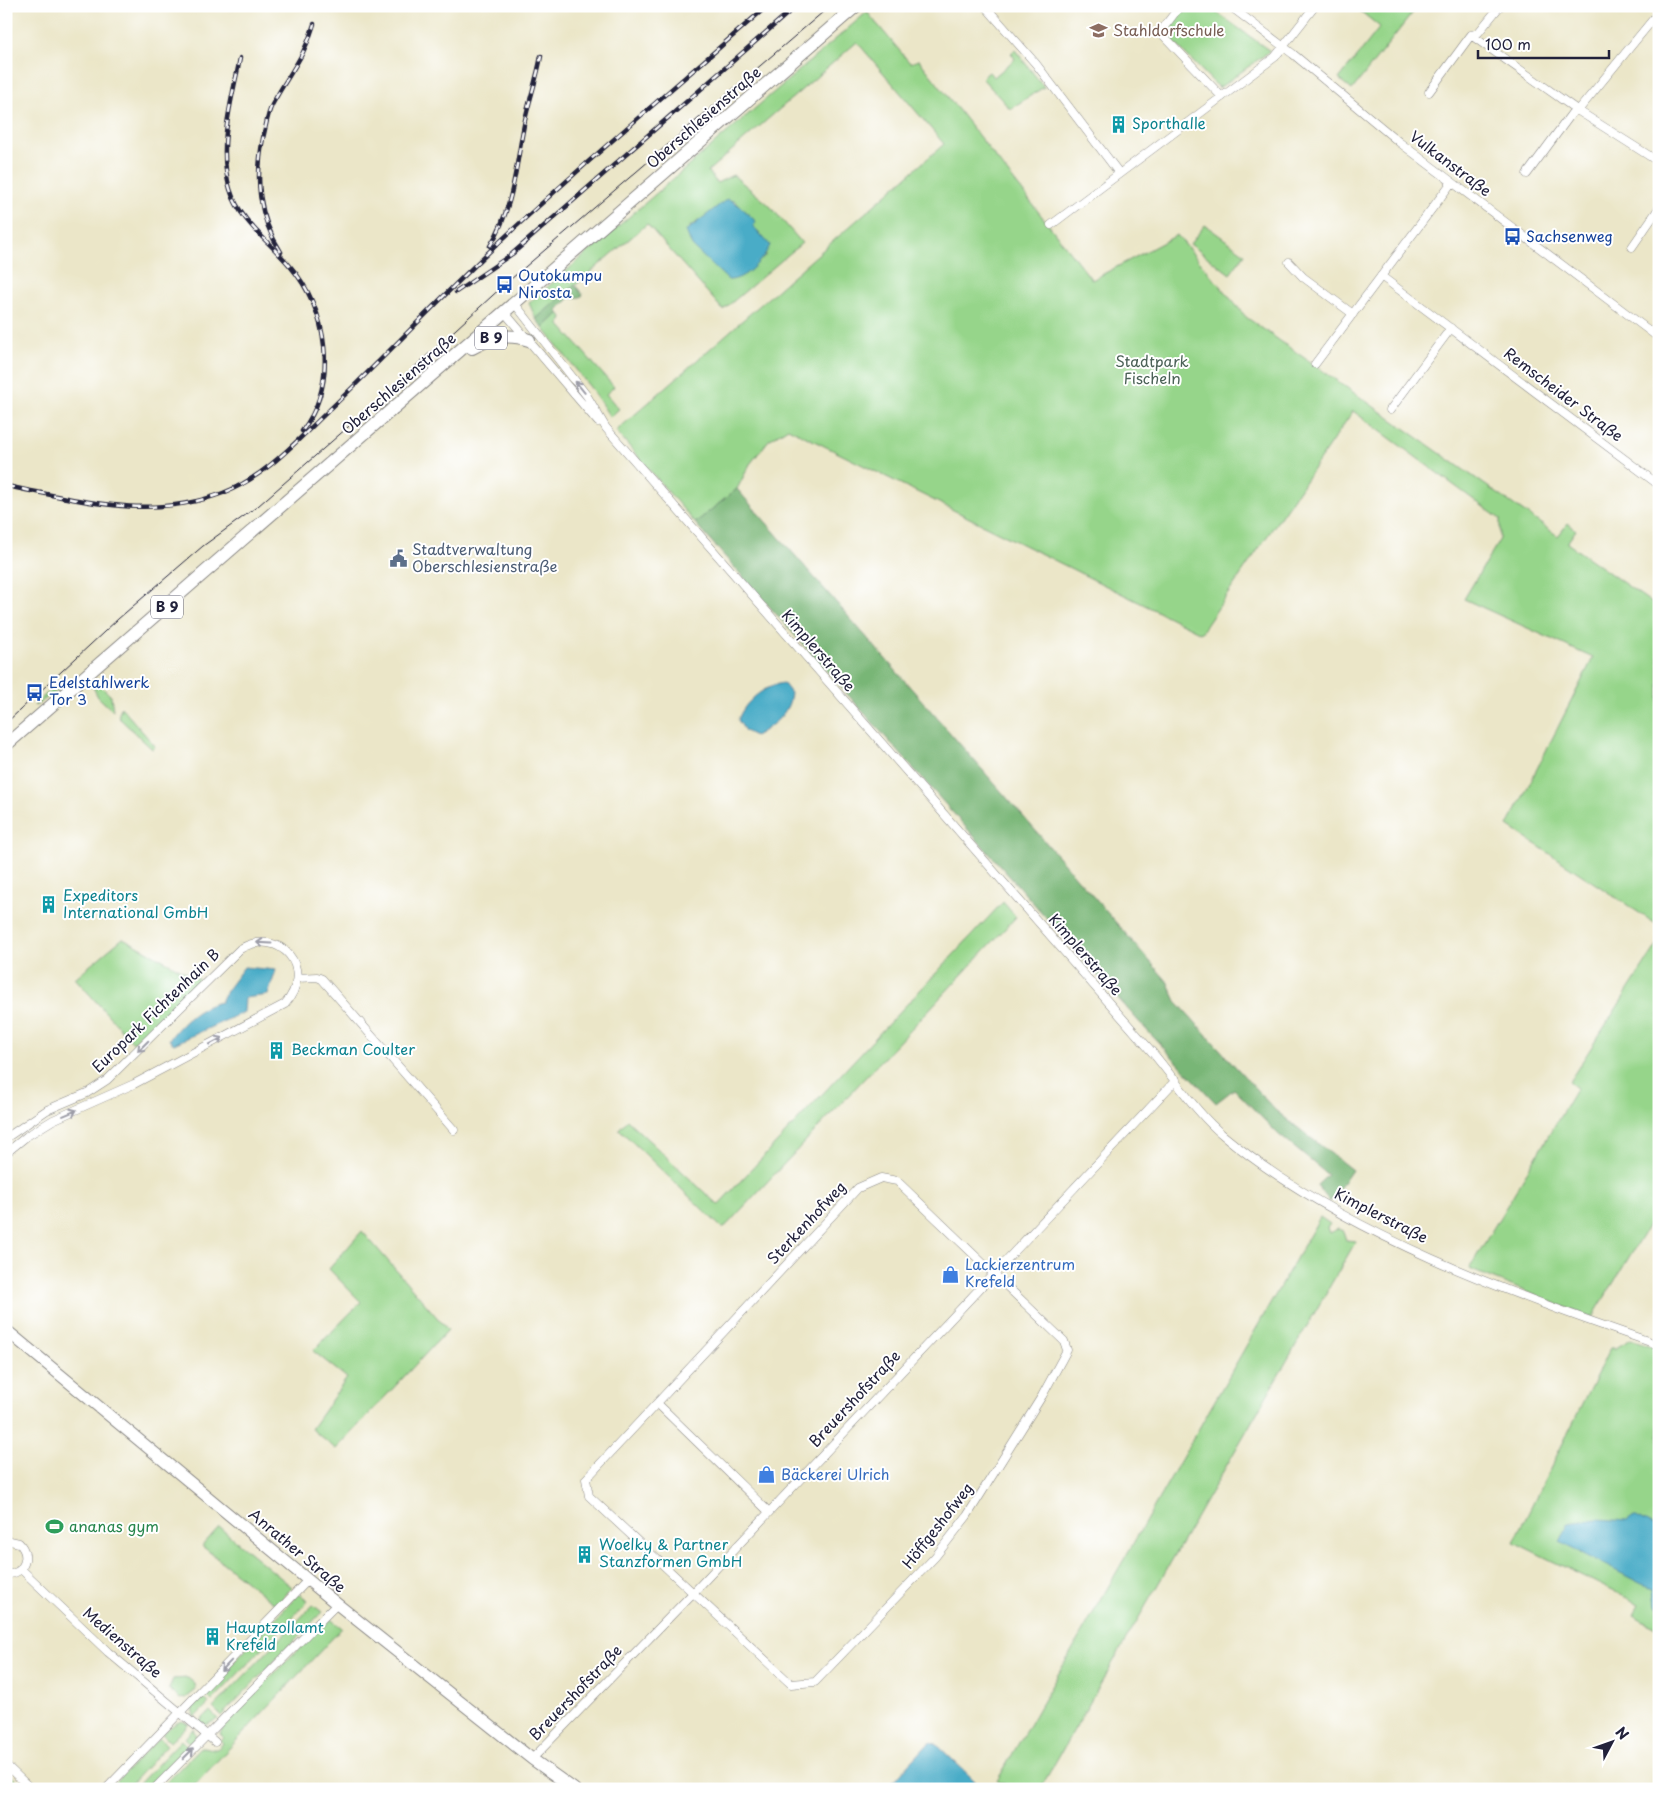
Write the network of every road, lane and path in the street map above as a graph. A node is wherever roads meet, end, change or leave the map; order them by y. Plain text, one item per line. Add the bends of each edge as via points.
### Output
1 (856, 6) edge
2 (985, 6) edge
3 (1180, 6) edge
4 (1230, 6) edge
5 (1315, 6) edge
6 (1500, 6) edge
7 (1659, 12) edge
8 (1471, 36) junction
9 (1284, 47) junction
10 (1429, 92) dead end
11 (1222, 97) junction
12 (1577, 110) junction
13 (1659, 162) edge
14 (1119, 173) junction
15 (1527, 174) dead end
16 (1452, 182) junction
17 (1659, 208) edge
18 (1051, 225) dead end
19 (1632, 247) dead end
20 (1289, 262) dead end
21 (1382, 276) junction
22 (515, 304) junction
23 (505, 313) junction
24 (1353, 314) junction
25 (1451, 328) junction
26 (1659, 338) edge
27 (529, 340) junction
28 (456, 355) junction
29 (1314, 364) dead end
30 (1390, 410) dead end
31 (606, 428) junction
32 (1659, 484) edge
33 (6, 745) edge
34 (297, 978) junction
35 (1176, 1080) junction
36 (20, 1127) junction
37 (454, 1130) dead end
38 (27, 1136) junction
39 (6, 1138) edge
40 (6, 1153) edge
41 (993, 1274) junction
42 (6, 1330) edge
43 (1659, 1346) edge
44 (657, 1403) junction
45 (768, 1511) junction
46 (6, 1540) edge
47 (21, 1569) junction
48 (6, 1574) edge
49 (308, 1580) junction
50 (693, 1593) junction
51 (337, 1604) junction
52 (181, 1712) junction
53 (206, 1736) junction
54 (215, 1742) dead end
55 (532, 1759) junction
56 (6, 1765) edge
57 (31, 1789) edge
58 (106, 1789) edge
59 (154, 1789) edge
60 (574, 1789) edge

1 - 22 main road, Oberschlesienstraße / B 9
2 - 14 street via 1036,64
3 - 11 street via 1164,27 1164,36
4 - 9 street, Vulkanstraße
5 - 9 street
6 - 8 street via 1478,33
7 - 12 street
8 - 10 street
8 - 12 street
9 - 11 street via 1270,62
9 - 16 street, Vulkanstraße
11 - 14 street
12 - 13 street
12 - 15 street
14 - 18 street
16 - 21 street
16 - 26 street, Vulkanstraße
17 - 19 street
20 - 24 street via 1303,277
21 - 24 street
21 - 25 street, Remscheider Straße
22 - 23 main road, Oberschlesienstraße / B 9
31 -> 22 street, Kimplerstraße via 587,396
23 - 27 street, Kimplerstraße
23 - 28 main road, Oberschlesienstraße / B 9
24 - 29 street
25 - 30 street
25 - 32 street, Remscheider Straße
27 - 28 main road, B 9 via 512,335 498,336
27 - 31 street, Kimplerstraße
28 - 33 main road, Oberschlesienstraße / B 9
31 - 35 street, Kimplerstraße
34 -> 36 street, Europark Fichtenhain B via 296,966 285,950 269,942 249,944 227,961 107,1080
34 - 37 street via 322,979
38 -> 34 street, Europark Fichtenhain B via 53,1120 134,1084 271,1013 292,996
35 - 41 street, Breuershofstraße
35 - 43 street, Kimplerstraße via 1222,1134 1274,1172 1338,1211 1478,1279
36 - 38 street
36 - 39 street, Europark Fichtenhain B
38 - 40 street, Europark Fichtenhain B
41 - 44 street, Sterkenhofweg via 897,1181 881,1178 858,1188
41 - 45 street, Breuershofstraße
41 - 50 street, Höffgeshofweg via 1064,1341 1067,1350 994,1476 928,1564 816,1682 791,1684
42 - 49 main road, Anrather Straße
44 - 45 street
44 - 50 street, Sterkenhofweg via 586,1480 589,1496
45 - 50 street, Breuershofstraße
46 - 47 street via 23,1547 26,1558
47 - 48 street
47 - 52 street, Medienstraße via 108,1652
49 - 51 main road, Anrather Straße
49 -> 52 street
50 - 55 street, Breuershofstraße
51 - 53 street
51 - 55 main road, Anrather Straße
52 - 53 street, Medienstraße
52 - 58 street
53 - 54 street, Medienstraße
59 -> 53 street
55 - 60 main road, Anrather Straße
56 - 57 street

